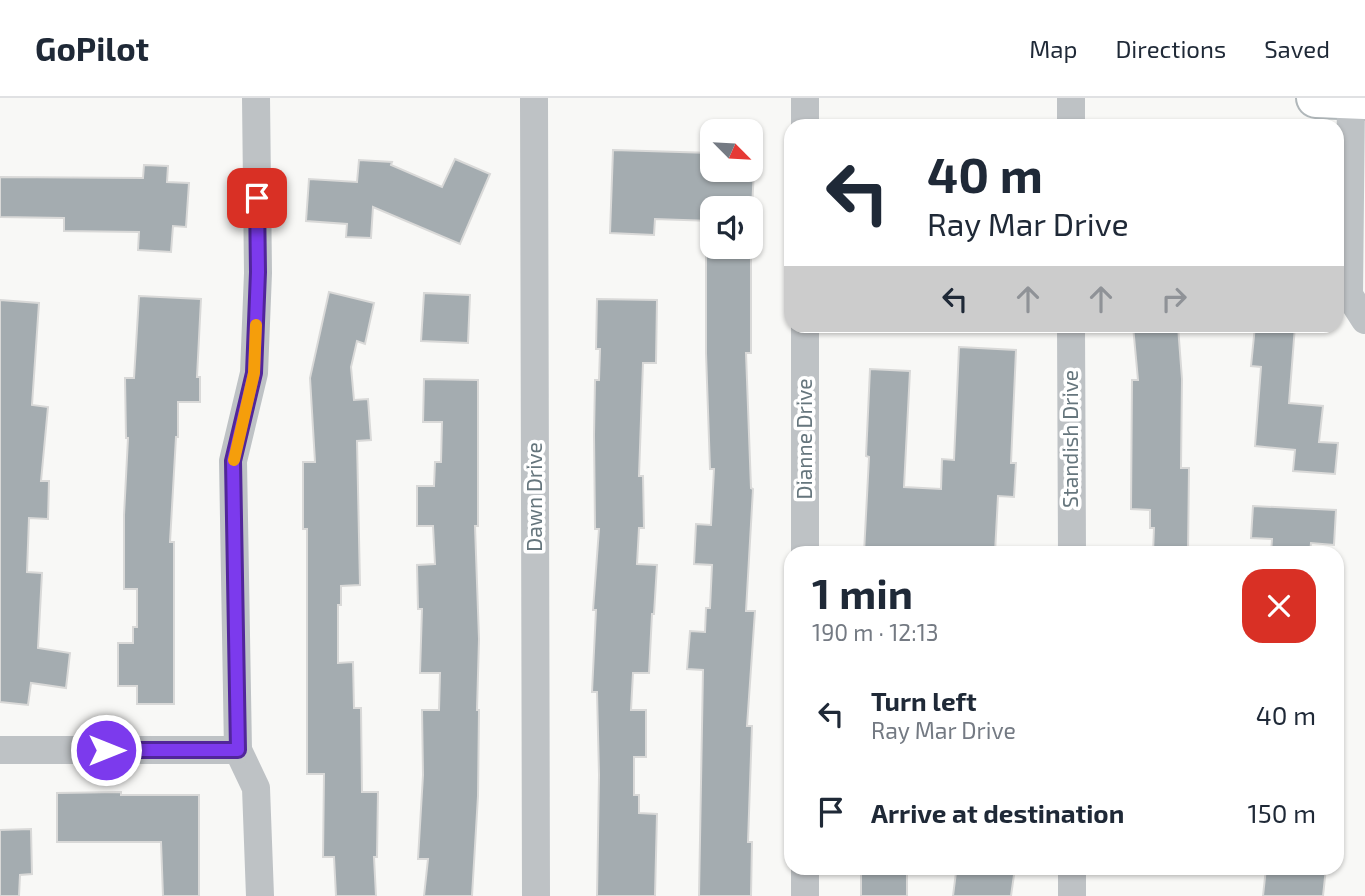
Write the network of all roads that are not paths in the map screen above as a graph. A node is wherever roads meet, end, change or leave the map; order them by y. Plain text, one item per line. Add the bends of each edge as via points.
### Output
1 (256, 98) edge
2 (534, 98) edge
3 (805, 98) edge
4 (1071, 98) edge
5 (1346, 99) edge
6 (805, 119) edge
7 (1071, 119) edge
8 (1365, 320) edge
9 (805, 333) edge
10 (1071, 333) edge
11 (805, 546) edge
12 (1072, 546) edge
13 (0, 750) edge
14 (238, 750) junction
15 (805, 875) edge
16 (1072, 875) edge
17 (260, 896) edge
18 (536, 896) edge
19 (805, 896) edge
20 (1072, 896) edge

1 - 14 street via 254,373 233,461
2 - 18 street, Dawn Drive
3 - 6 street
4 - 7 street
5 - 8 street via 1349,295
9 - 11 street, Dianne Drive
10 - 12 street, Standish Drive
13 - 14 street
14 - 17 street via 256,788
15 - 19 street
16 - 20 street

